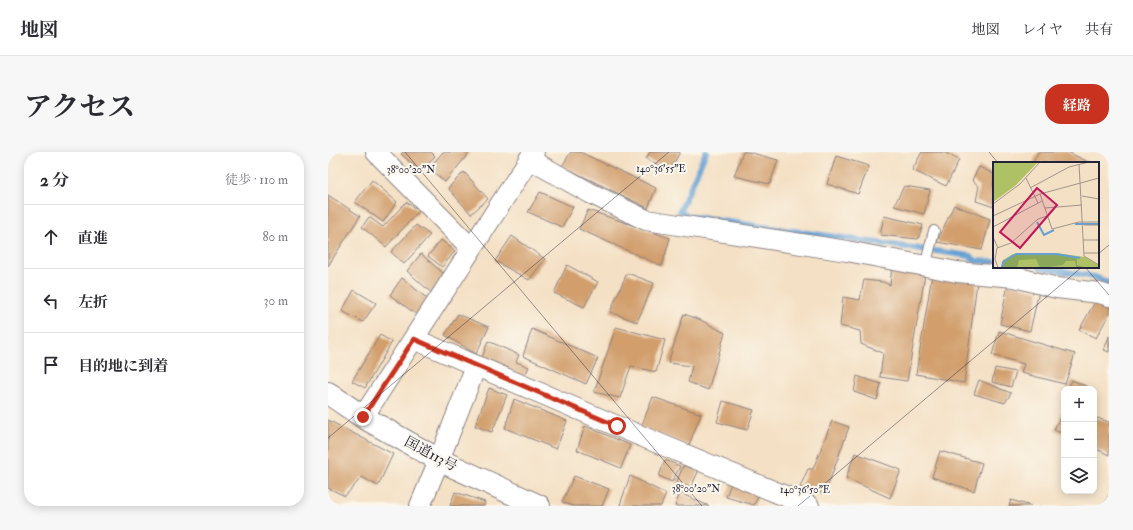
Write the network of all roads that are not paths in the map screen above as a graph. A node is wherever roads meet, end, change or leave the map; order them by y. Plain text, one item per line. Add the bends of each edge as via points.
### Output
1 (376, 152) edge
2 (531, 155) edge
3 (934, 231) dead end
4 (470, 248) junction
5 (925, 266) junction
6 (997, 271) edge
7 (1109, 296) edge
8 (414, 339) junction
9 (476, 366) junction
10 (328, 394) edge
11 (363, 417) junction
12 (439, 460) junction
13 (420, 506) edge
14 (539, 506) edge
15 (809, 506) edge

1 - 4 street
2 - 4 street
2 - 5 street via 590,193 646,220 847,251
3 - 5 lane
4 - 8 street
5 - 6 street via 956,272
6 - 7 street via 1056,288
8 - 9 street
8 - 11 street
9 - 12 street
9 - 15 street
10 - 11 highway, 国道113号
11 - 12 highway, 国道113号
12 - 13 street
12 - 14 highway, 国道113号

